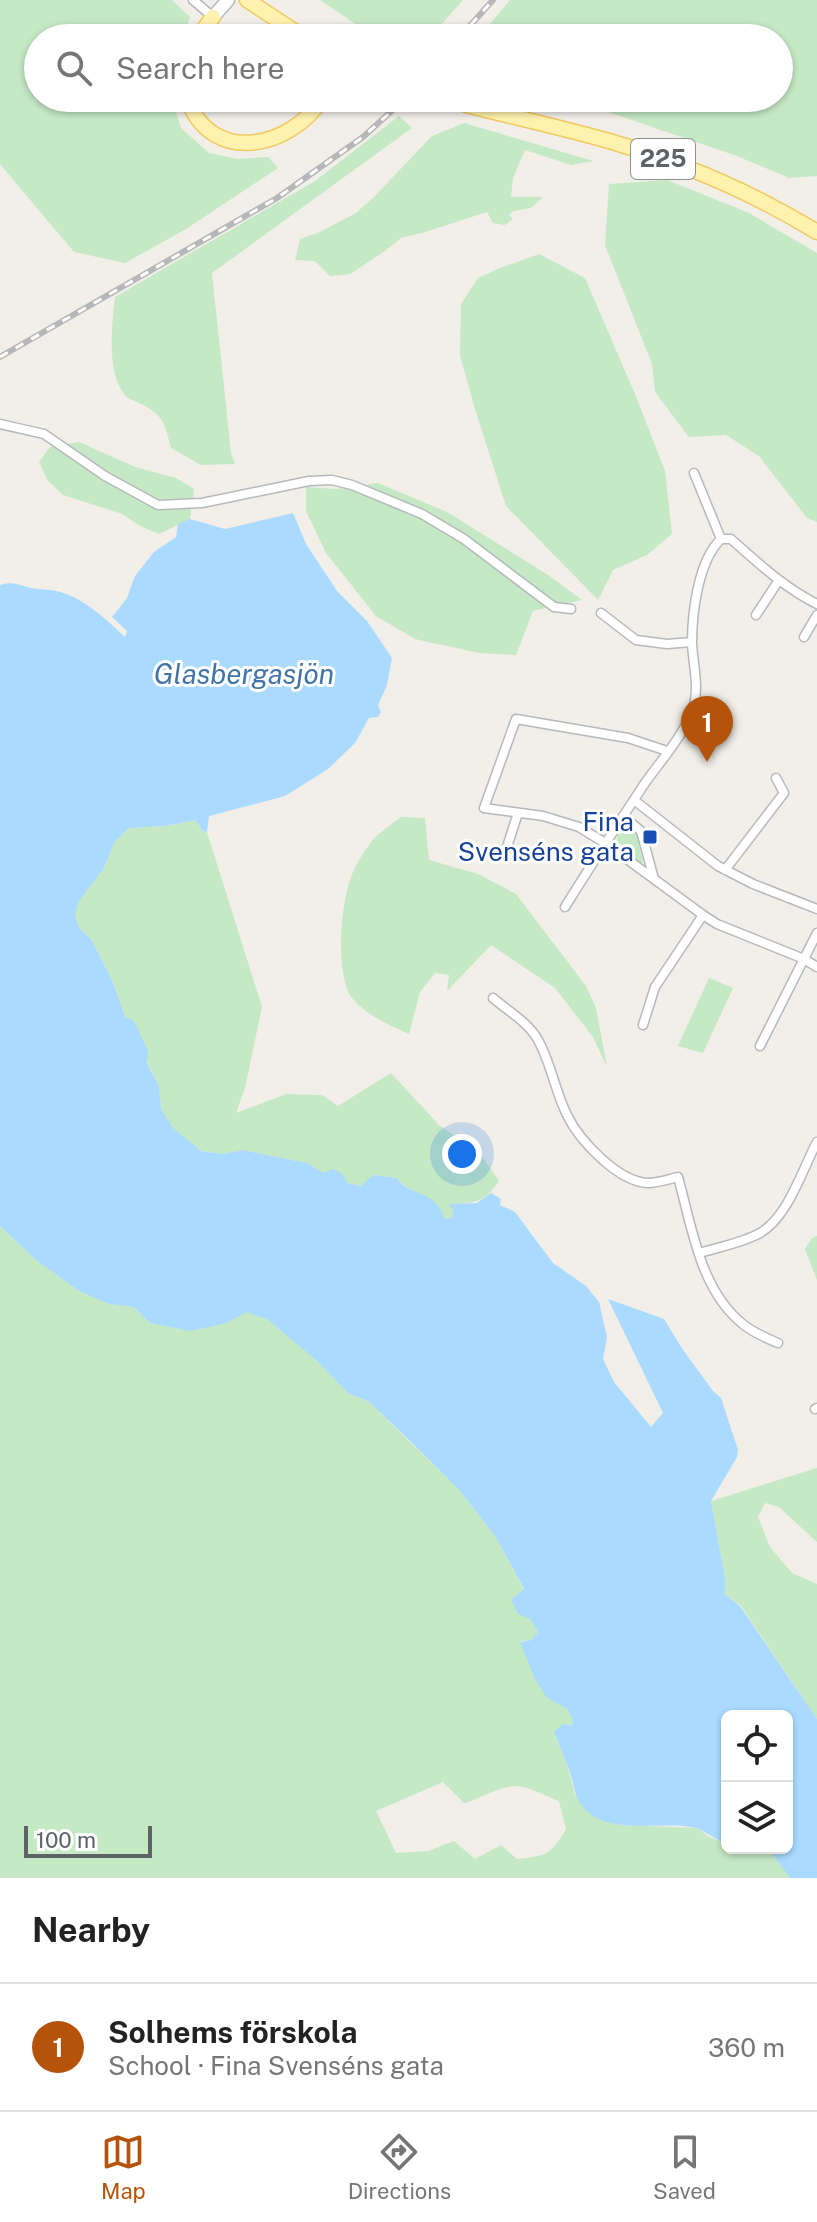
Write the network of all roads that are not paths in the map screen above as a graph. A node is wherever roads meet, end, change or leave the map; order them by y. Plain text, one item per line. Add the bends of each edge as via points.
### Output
1 (193, 0) edge
2 (228, 0) edge
3 (247, 0) edge
4 (213, 17) junction
5 (208, 24) edge
6 (283, 24) edge
7 (192, 112) edge
8 (311, 112) edge
9 (492, 112) edge
10 (817, 232) edge
11 (0, 424) edge
12 (694, 473) dead end
13 (721, 539) junction
14 (779, 580) junction
15 (817, 604) edge
16 (571, 609) dead end
17 (601, 613) dead end
18 (756, 615) dead end
19 (817, 615) edge
20 (804, 637) dead end
21 (692, 642) junction
22 (667, 751) junction
23 (776, 778) dead end
24 (634, 800) junction
25 (518, 813) junction
26 (623, 816) junction
27 (605, 843) junction
28 (506, 850) dead end
29 (725, 870) junction
30 (654, 880) junction
31 (565, 907) dead end
32 (817, 909) edge
33 (703, 915) junction
34 (817, 933) edge
35 (804, 959) junction
36 (817, 967) edge
37 (493, 998) dead end
38 (643, 1025) dead end
39 (760, 1046) dead end
40 (817, 1142) edge
41 (699, 1253) junction
42 (778, 1343) dead end

1 - 4 street
2 - 4 street
3 - 6 main road
4 - 5 main road
7 - 8 main road via 220,138 252,143 292,129
9 - 10 main road, 225 via 608,140 665,160
11 - 16 street via 44,434 158,505 202,503 309,481 352,485 422,514 554,607
12 - 13 street
13 - 14 street via 731,539
13 - 21 street via 704,567
14 - 15 street
14 - 18 street
17 - 21 street via 636,640
19 - 20 street
21 - 22 street via 693,707
22 - 24 street
22 - 25 street via 628,738 516,719 484,808
23 - 29 street via 784,793
24 - 26 street
24 - 29 street
25 - 27 street via 568,823
25 - 28 street
26 - 27 street
26 - 30 street via 641,831
27 - 30 street
27 - 31 street
29 - 32 street
30 - 33 street
33 - 35 street
33 - 38 street via 655,987
34 - 35 street
35 - 36 street
35 - 39 street
37 - 41 street via 538,1039 567,1117 594,1152 638,1182 678,1177
40 - 41 street via 768,1227
41 - 42 street via 730,1312

